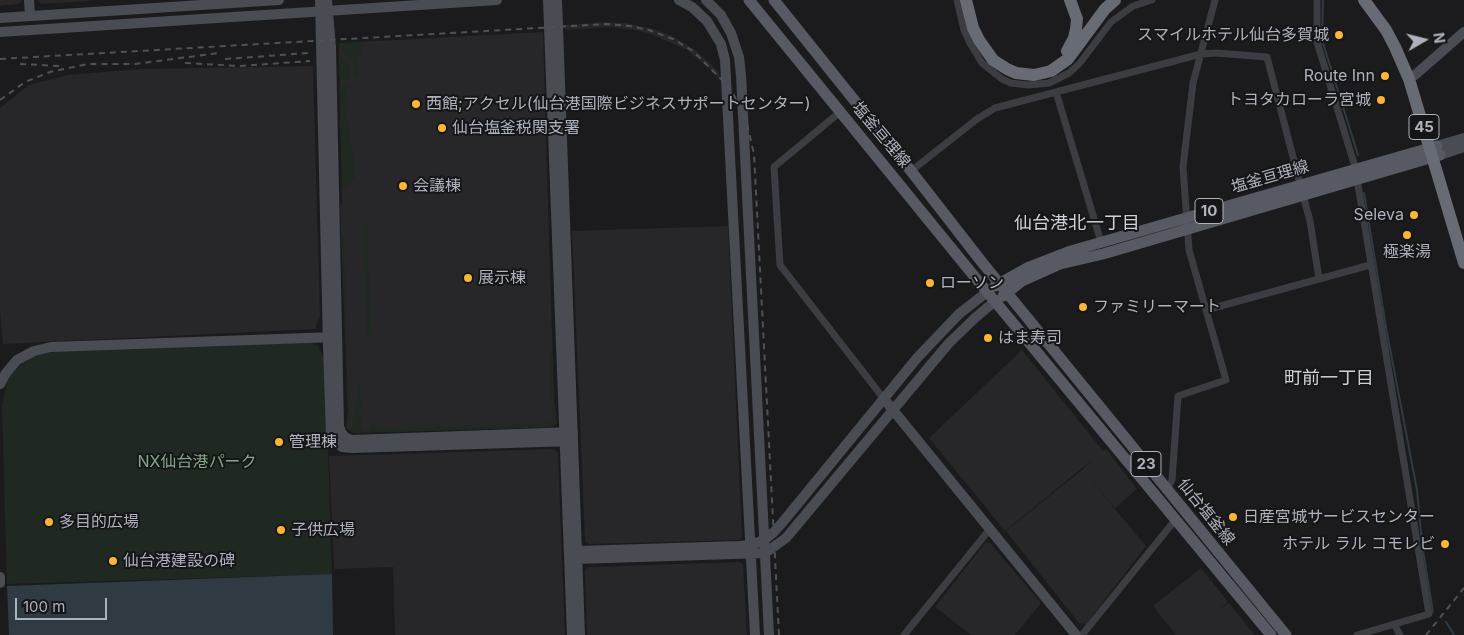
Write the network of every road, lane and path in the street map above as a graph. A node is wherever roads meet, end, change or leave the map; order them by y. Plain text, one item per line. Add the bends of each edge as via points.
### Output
1 (29, 0) edge
2 (279, 0) edge
3 (320, 0) edge
4 (327, 0) edge
5 (498, 0) edge
6 (548, 0) edge
7 (556, 0) edge
8 (679, 0) edge
9 (706, 0) edge
10 (749, 0) edge
11 (774, 0) edge
12 (957, 0) edge
13 (966, 0) edge
14 (972, 0) edge
15 (1070, 0) edge
16 (1115, 0) edge
17 (1152, 0) edge
18 (1215, 0) edge
19 (1317, 0) edge
20 (1364, 0) edge
21 (1374, 0) edge
22 (324, 12) junction
23 (30, 16) junction
24 (0, 18) edge
25 (0, 32) edge
26 (1464, 32) edge
27 (1201, 54) junction
28 (1415, 75) junction
29 (1056, 92) junction
30 (840, 112) junction
31 (1464, 138) edge
32 (1464, 147) edge
33 (1435, 151) junction
34 (911, 171) junction
35 (1356, 174) junction
36 (1302, 190) junction
37 (1188, 222) junction
38 (1464, 240) edge
39 (1101, 242) junction
40 (1464, 263) edge
41 (1370, 264) junction
42 (1319, 279) junction
43 (1004, 287) junction
44 (987, 292) junction
45 (996, 301) junction
46 (1206, 310) junction
47 (333, 337) junction
48 (0, 384) edge
49 (884, 399) junction
50 (893, 411) junction
51 (569, 437) junction
52 (1167, 489) junction
53 (1176, 519) junction
54 (990, 529) junction
55 (764, 540) junction
56 (751, 550) junction
57 (765, 553) junction
58 (575, 555) junction
59 (0, 577) edge
60 (0, 583) edge
61 (1394, 624) junction
62 (572, 635) edge
63 (580, 635) edge
64 (755, 635) edge
65 (769, 635) edge
66 (904, 635) edge
67 (1076, 635) edge
68 (1082, 635) edge
69 (1271, 635) edge
70 (1286, 635) edge
71 (1358, 635) edge
72 (1400, 635) edge

1 - 23 street
2 - 23 street
3 - 22 street
4 - 22 street
5 - 22 street
6 - 51 street
7 - 51 street
8 - 56 street via 707,21 721,44 725,60
9 - 55 street via 721,15 731,33 741,75
10 - 30 main road, 塩釜亘理線
11 - 34 main road, 塩釜亘理線
12 - 17 street via 964,30 982,63 1002,79 1028,85 1050,83 1069,73 1111,22 1133,6
13 - 16 highway via 973,28 993,60 1016,73 1034,75 1052,71 1068,59
14 - 15 highway via 982,34 995,53 1010,64 1033,69 1052,64 1070,46 1076,19
18 - 27 street
19 - 35 street via 1317,42
20 - 33 highway, 45 via 1399,54
21 - 28 highway, 45 via 1392,26
22 - 25 street
22 - 47 street via 331,48
23 - 24 street
26 - 28 street
27 - 29 street
27 - 36 street via 1267,57
27 - 37 street via 1193,83 1183,167
28 - 33 highway, 45
29 - 34 street via 995,108
29 - 39 street
30 - 44 main road, 塩釜亘理線
30 - 49 street via 774,166 780,265
31 - 33 street
32 - 33 street
33 - 35 main road, 塩釜亘理線 / 10
33 - 38 highway, 45
33 - 40 highway, 45
34 - 43 main road, 塩釜亘理線
35 - 36 main road, 塩釜亘理線 / 10
35 - 41 street
36 - 37 main road, 塩釜亘理線 / 10
36 - 42 street
37 - 39 main road, 塩釜亘理線 / 10
37 - 43 main road, 塩釜亘理線 / 10 via 1060,264
37 - 46 street via 1189,250
39 - 43 main road, 塩釜亘理線 / 10 via 1046,261
41 - 42 street
41 - 61 street via 1429,614
42 - 46 street
43 - 44 main road, 塩釜亘理線 / 10
43 - 45 main road, 塩釜亘理線 / 10
43 - 52 main road, 仙台塩釜線 / 23
44 - 45 main road, 塩釜亘理線
44 - 49 street via 938,335
45 - 50 street via 949,343
45 - 53 main road, 仙台塩釜線 / 23
46 - 52 street via 1226,380 1178,396 1172,480
47 - 48 street via 52,347 34,351 17,360
47 - 51 street via 331,435 342,447
49 - 50 street
49 - 55 street
50 - 54 street
50 - 57 street via 786,538
51 - 58 street
52 - 70 main road, 仙台塩釜線 / 23
53 - 68 street
53 - 69 main road, 仙台塩釜線 / 23
54 - 66 street
54 - 67 street
55 - 56 street
55 - 57 street
56 - 57 street
56 - 58 street
56 - 64 street
57 - 65 street
58 - 62 street
58 - 63 street
59 - 60 street
61 - 71 street
61 - 72 street

